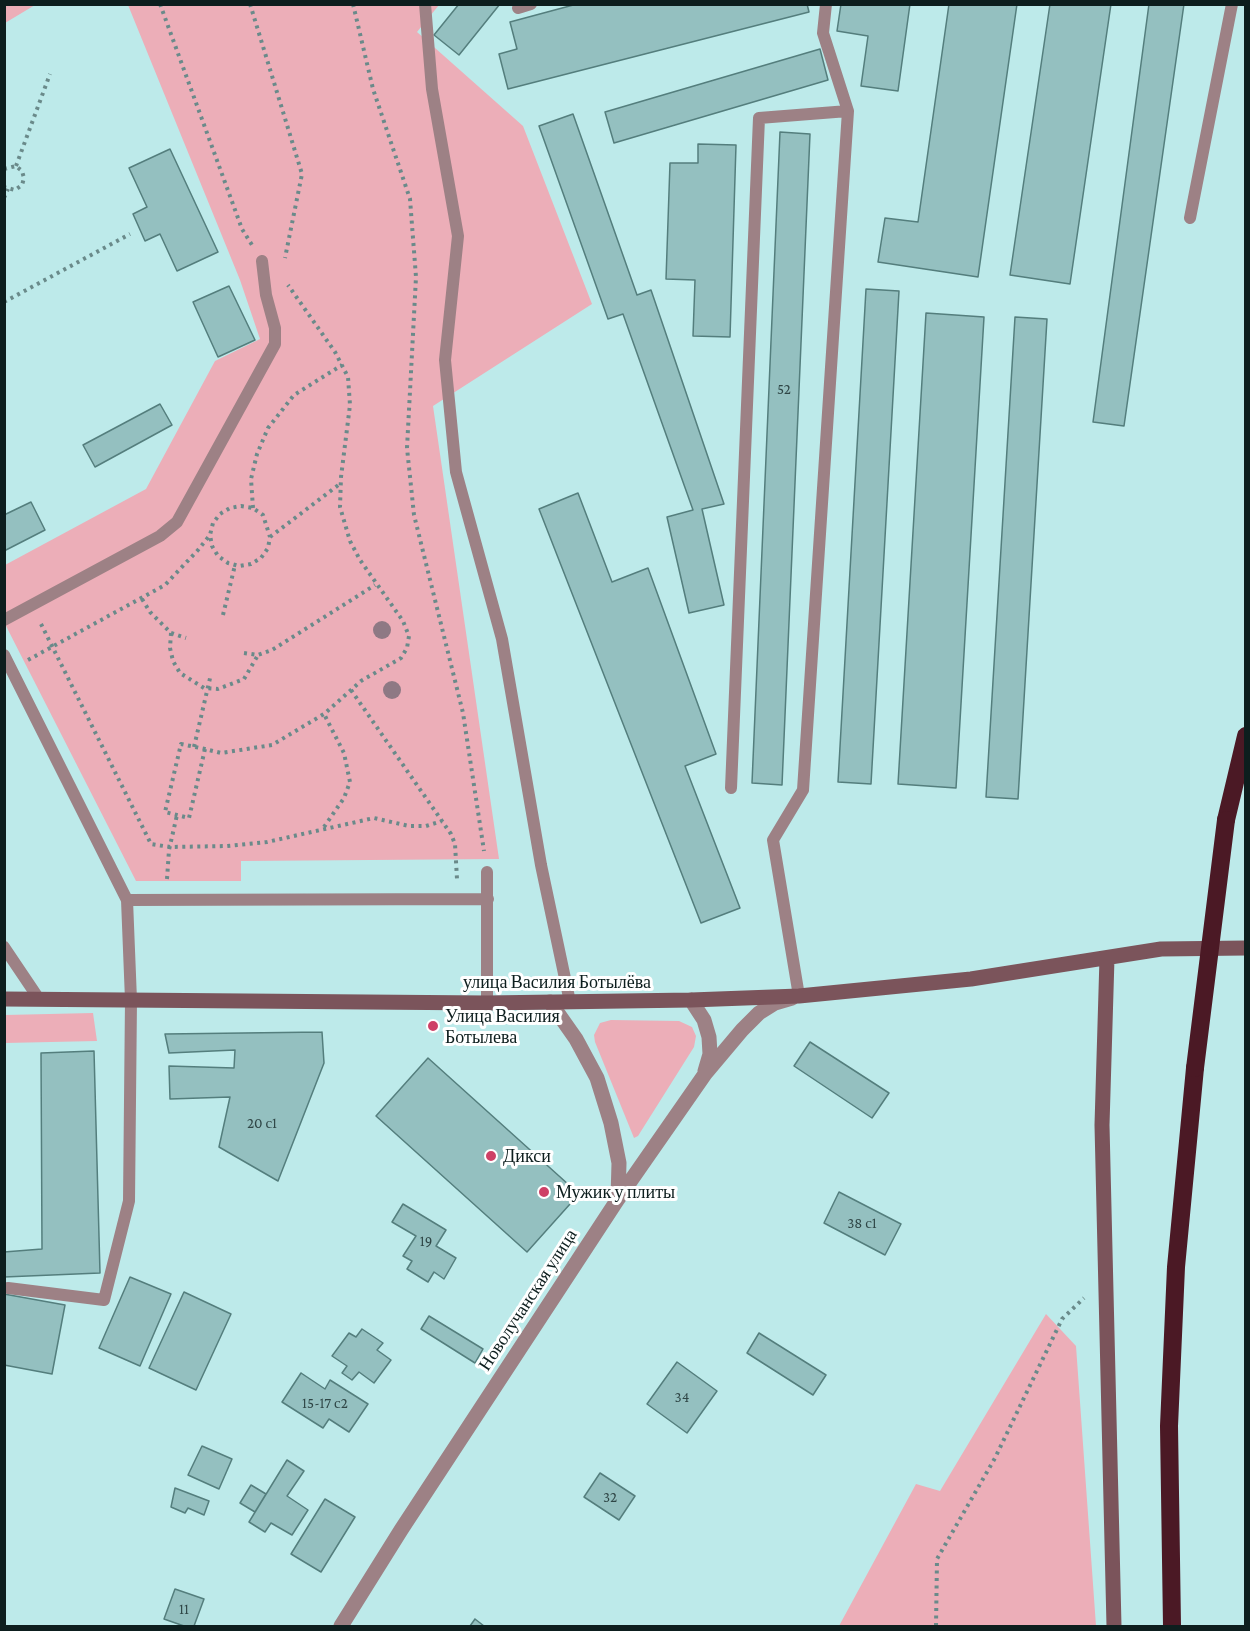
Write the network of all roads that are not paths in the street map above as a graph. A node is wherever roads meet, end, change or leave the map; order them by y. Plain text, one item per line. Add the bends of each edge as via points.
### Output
1 (425, 4) edge
2 (521, 4) edge
3 (531, 4) edge
4 (826, 4) edge
5 (1232, 4) edge
6 (848, 111) junction
7 (1191, 218) dead end
8 (261, 261) road end
9 (4, 620) edge
10 (4, 655) edge
11 (1245, 736) edge
12 (731, 789) dead end
13 (487, 872) road end
14 (488, 899) junction
15 (127, 900) junction
16 (4, 947) edge
17 (1245, 948) edge
18 (1107, 958) junction
19 (799, 996) junction
20 (4, 999) edge
21 (39, 999) junction
22 (131, 1000) junction
23 (691, 1000) junction
24 (549, 1002) junction
25 (570, 1002) junction
26 (487, 1003) junction
27 (705, 1074) junction
28 (618, 1199) junction
29 (8, 1288) dead end
30 (341, 1626) edge
31 (1114, 1626) edge
32 (1172, 1626) edge

1 - 25 lane via 432,90 458,236 445,360 456,472 502,639
2 - 3 lane via 518,8
4 - 6 lane via 823,33
5 - 7 lane
6 - 12 lane via 759,118
6 - 19 lane via 803,790 773,840
8 - 9 lane via 275,344 177,522 160,536
10 - 15 lane
11 - 32 highway, bridge via 1226,820 1195,1068 1176,1268 1170,1426
13 - 14 lane
14 - 15 lane
14 - 26 lane
15 - 22 lane
16 - 21 lane
17 - 18 street, улица Василия Ботылёва via 1161,949
18 - 19 street, улица Василия Ботылёва via 971,979
18 - 31 street via 1102,1125
19 - 23 street, улица Василия Ботылёва
19 - 27 street, Новолучанская улица via 759,1013
20 - 21 street, улица Василия Ботылёва
21 - 22 street, улица Василия Ботылёва
22 - 26 street, улица Василия Ботылёва
22 - 29 lane via 129,1201 104,1300
23 - 25 street, улица Василия Ботылёва
23 - 27 street via 709,1037
24 - 25 street, улица Василия Ботылёва
24 - 26 street, улица Василия Ботылёва
24 - 28 street via 576,1039 597,1078 619,1163
27 - 28 street, Новолучанская улица
28 - 30 street, Новолучанская улица

